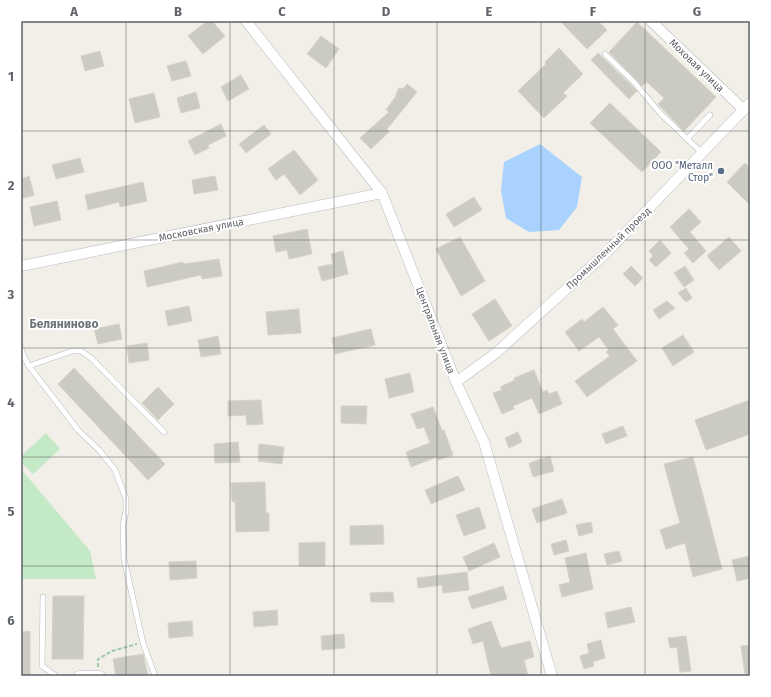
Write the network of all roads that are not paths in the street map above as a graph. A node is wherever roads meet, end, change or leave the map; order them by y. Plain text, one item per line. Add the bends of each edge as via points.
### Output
1 (246, 21) edge
2 (651, 21) edge
3 (605, 54) dead end
4 (747, 106) edge
5 (710, 116) dead end
6 (687, 139) junction
7 (702, 153) junction
8 (382, 193) junction
9 (21, 266) edge
10 (21, 347) edge
11 (29, 366) junction
12 (456, 382) junction
13 (164, 432) dead end
14 (43, 597) dead end
15 (56, 676) edge
16 (79, 676) edge
17 (97, 676) edge
18 (100, 676) edge
19 (155, 676) edge
20 (552, 676) edge

1 - 8 street, Центральная улица
2 - 4 street, Моховая улица
3 - 6 lane
4 - 7 street, Промышленный проезд
5 - 6 lane
6 - 7 lane
7 - 12 street, Промышленный проезд via 606,252 496,353
8 - 9 street, Московская улица
8 - 12 street, Центральная улица
10 - 11 lane
11 - 13 lane via 72,351 81,351
11 - 19 lane via 78,430 115,470 126,499 123,525 124,559 143,643
12 - 20 street, Центральная улица via 484,442
14 - 15 lane via 42,666
16 - 17 street
17 - 18 street

